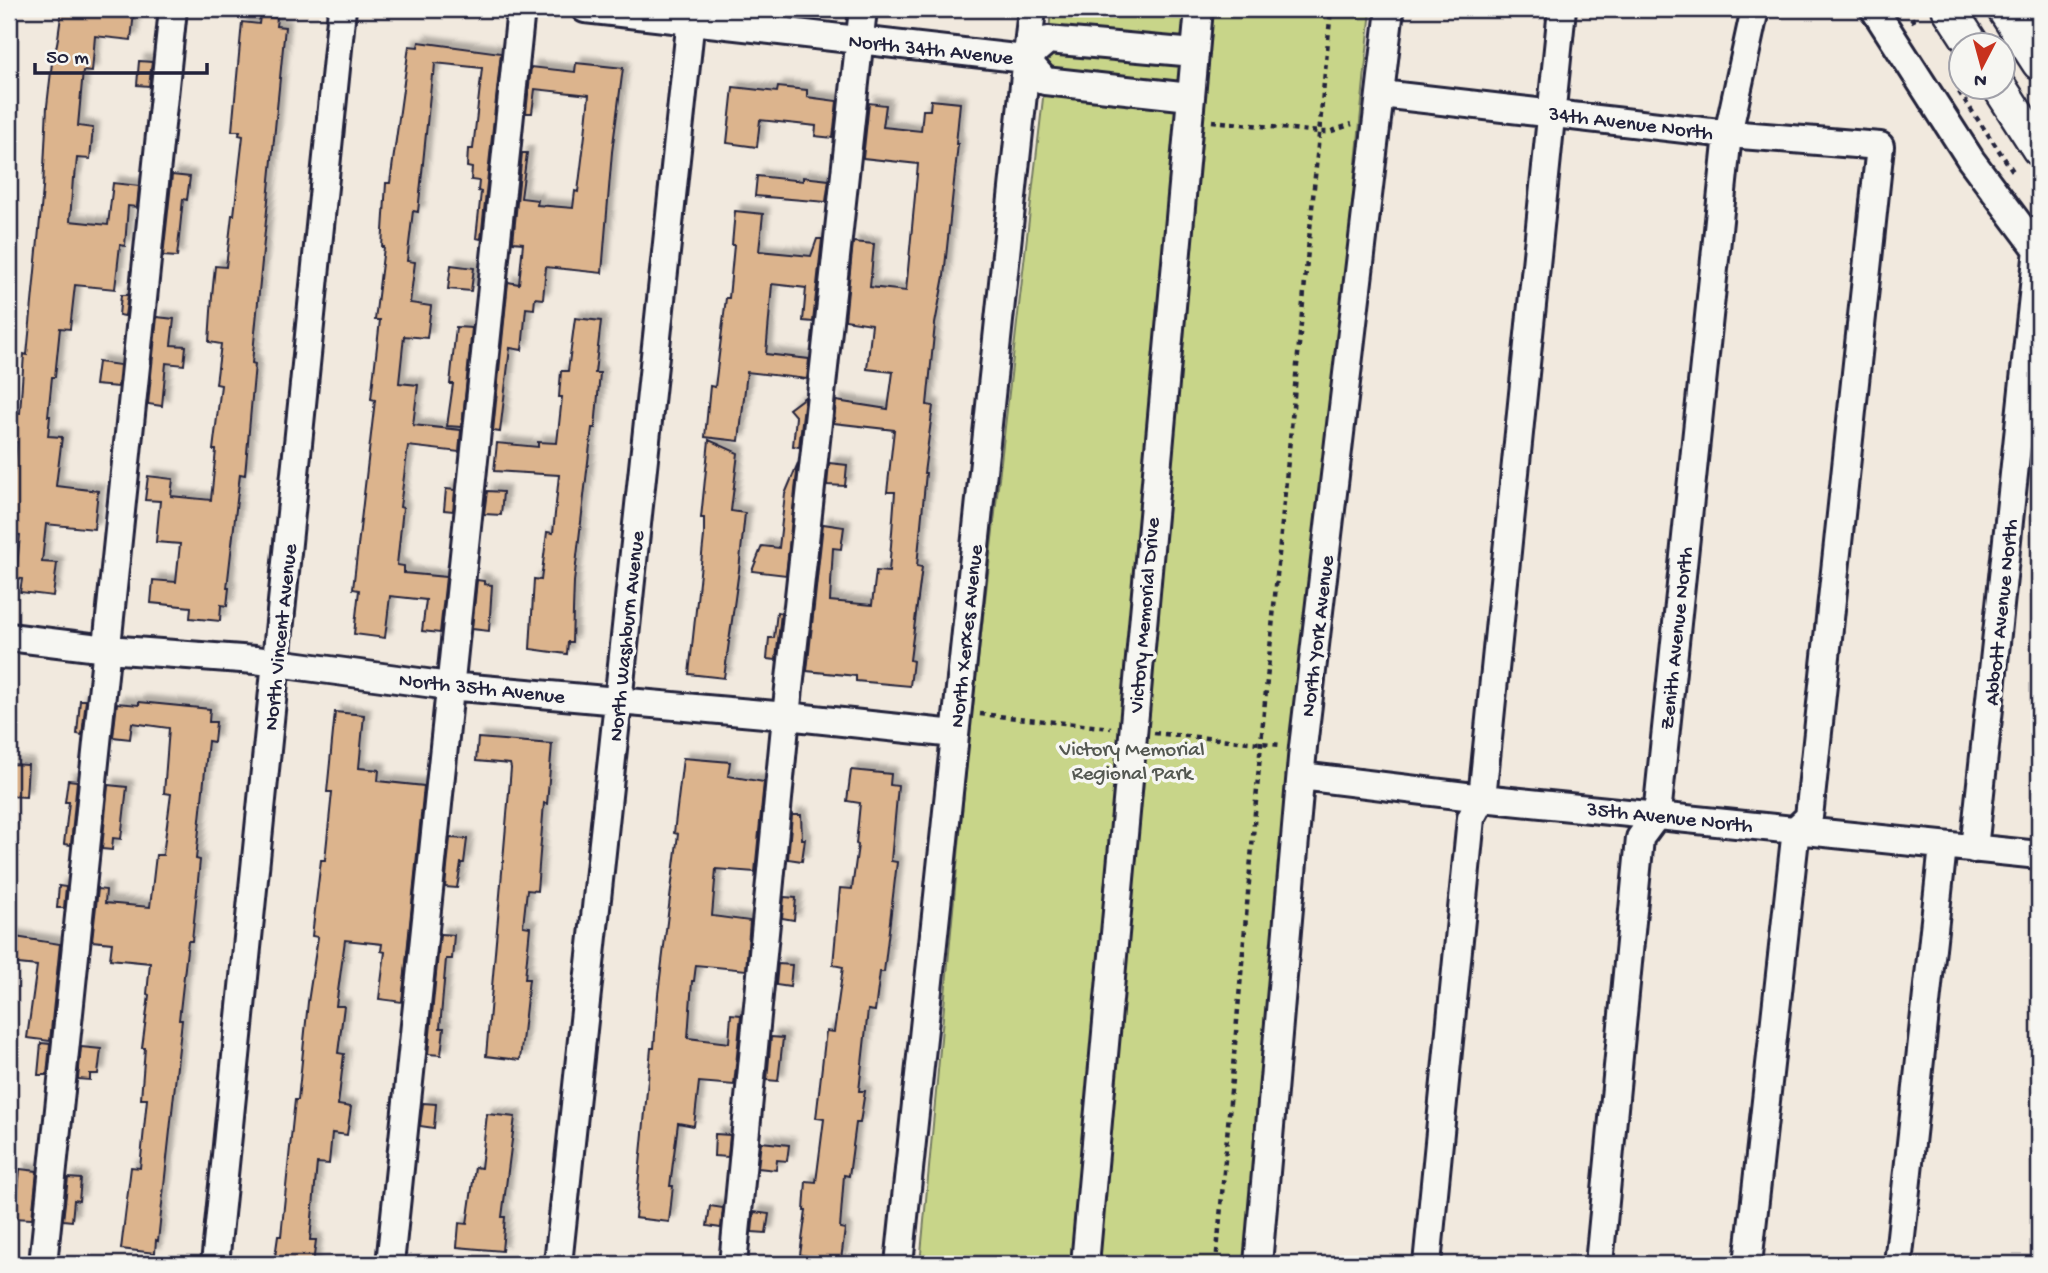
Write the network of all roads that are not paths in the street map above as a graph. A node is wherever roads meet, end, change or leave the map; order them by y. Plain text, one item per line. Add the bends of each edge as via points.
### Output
1 (173, 9) edge
2 (342, 9) edge
3 (521, 9) edge
4 (584, 9) edge
5 (863, 9) edge
6 (1032, 9) edge
7 (1199, 9) edge
8 (1390, 9) edge
9 (1562, 9) edge
10 (1755, 9) edge
11 (1874, 9) edge
12 (1949, 9) edge
13 (2004, 9) edge
14 (691, 15) edge
15 (1964, 32) edge
16 (860, 41) junction
17 (1195, 53) junction
18 (1026, 59) junction
19 (2039, 63) edge
20 (2009, 102) edge
21 (1380, 105) junction
22 (1196, 109) junction
23 (1552, 112) junction
24 (1728, 134) junction
25 (2039, 149) edge
26 (2039, 250) edge
27 (9, 638) edge
28 (107, 649) junction
29 (276, 662) junction
30 (449, 686) junction
31 (618, 701) junction
32 (786, 716) junction
33 (962, 723) junction
34 (1301, 776) junction
35 (1482, 798) junction
36 (1657, 815) junction
37 (1796, 829) junction
38 (1943, 846) junction
39 (1974, 849) junction
40 (2039, 855) edge
41 (43, 1264) edge
42 (215, 1264) edge
43 (390, 1264) edge
44 (558, 1264) edge
45 (733, 1264) edge
46 (900, 1264) edge
47 (1085, 1264) edge
48 (1258, 1264) edge
49 (1427, 1264) edge
50 (1599, 1264) edge
51 (1748, 1264) edge
52 (1898, 1264) edge

1 - 28 street
2 - 29 street, North Vincent Avenue
3 - 30 street
4 - 14 street, North 34th Avenue
5 - 16 street
6 - 18 street, North Xerxes Avenue
7 - 17 street, Victory Memorial Drive
8 - 21 street, North York Avenue
9 - 23 street
10 - 24 street, Zenith Avenue North
11 - 26 street via 1971,160
12 - 15 main road
13 - 19 main road
14 - 16 street, North 34th Avenue
14 - 31 street, North Washburn Avenue
16 - 18 street, North 34th Avenue
16 - 32 street
17 - 18 street, North 34th Avenue via 1048,40
17 - 22 street, Victory Memorial Drive
18 - 22 street, North 34th Avenue via 1045,82
18 - 33 street, North Xerxes Avenue
20 - 25 main road
21 - 23 street, 34th Avenue North
21 - 34 street, North York Avenue
22 - 47 street, Victory Memorial Drive
23 - 24 street, 34th Avenue North
23 - 35 street
24 - 36 street, Zenith Avenue North
24 - 37 street, 34th Avenue North via 1880,145 1809,817
26 - 39 street, Abbott Avenue North
27 - 28 street, North 35th Avenue
28 - 29 street, North 35th Avenue
28 - 41 street
29 - 30 street, North 35th Avenue
29 - 42 street, North Vincent Avenue
30 - 31 street, North 35th Avenue
30 - 43 street
31 - 32 street, North 35th Avenue
31 - 44 street, North Washburn Avenue
32 - 33 street, North 35th Avenue
32 - 45 street
33 - 46 street, North Xerxes Avenue
34 - 35 street, 35th Avenue North
34 - 48 street, North York Avenue
35 - 36 street, 35th Avenue North
35 - 49 street via 1471,818
36 - 37 street, 35th Avenue North
36 - 50 street, Zenith Avenue North via 1640,838
37 - 38 street, 35th Avenue North
37 - 51 street
38 - 39 street, 35th Avenue North
38 - 52 street
39 - 40 street, 35th Avenue North

